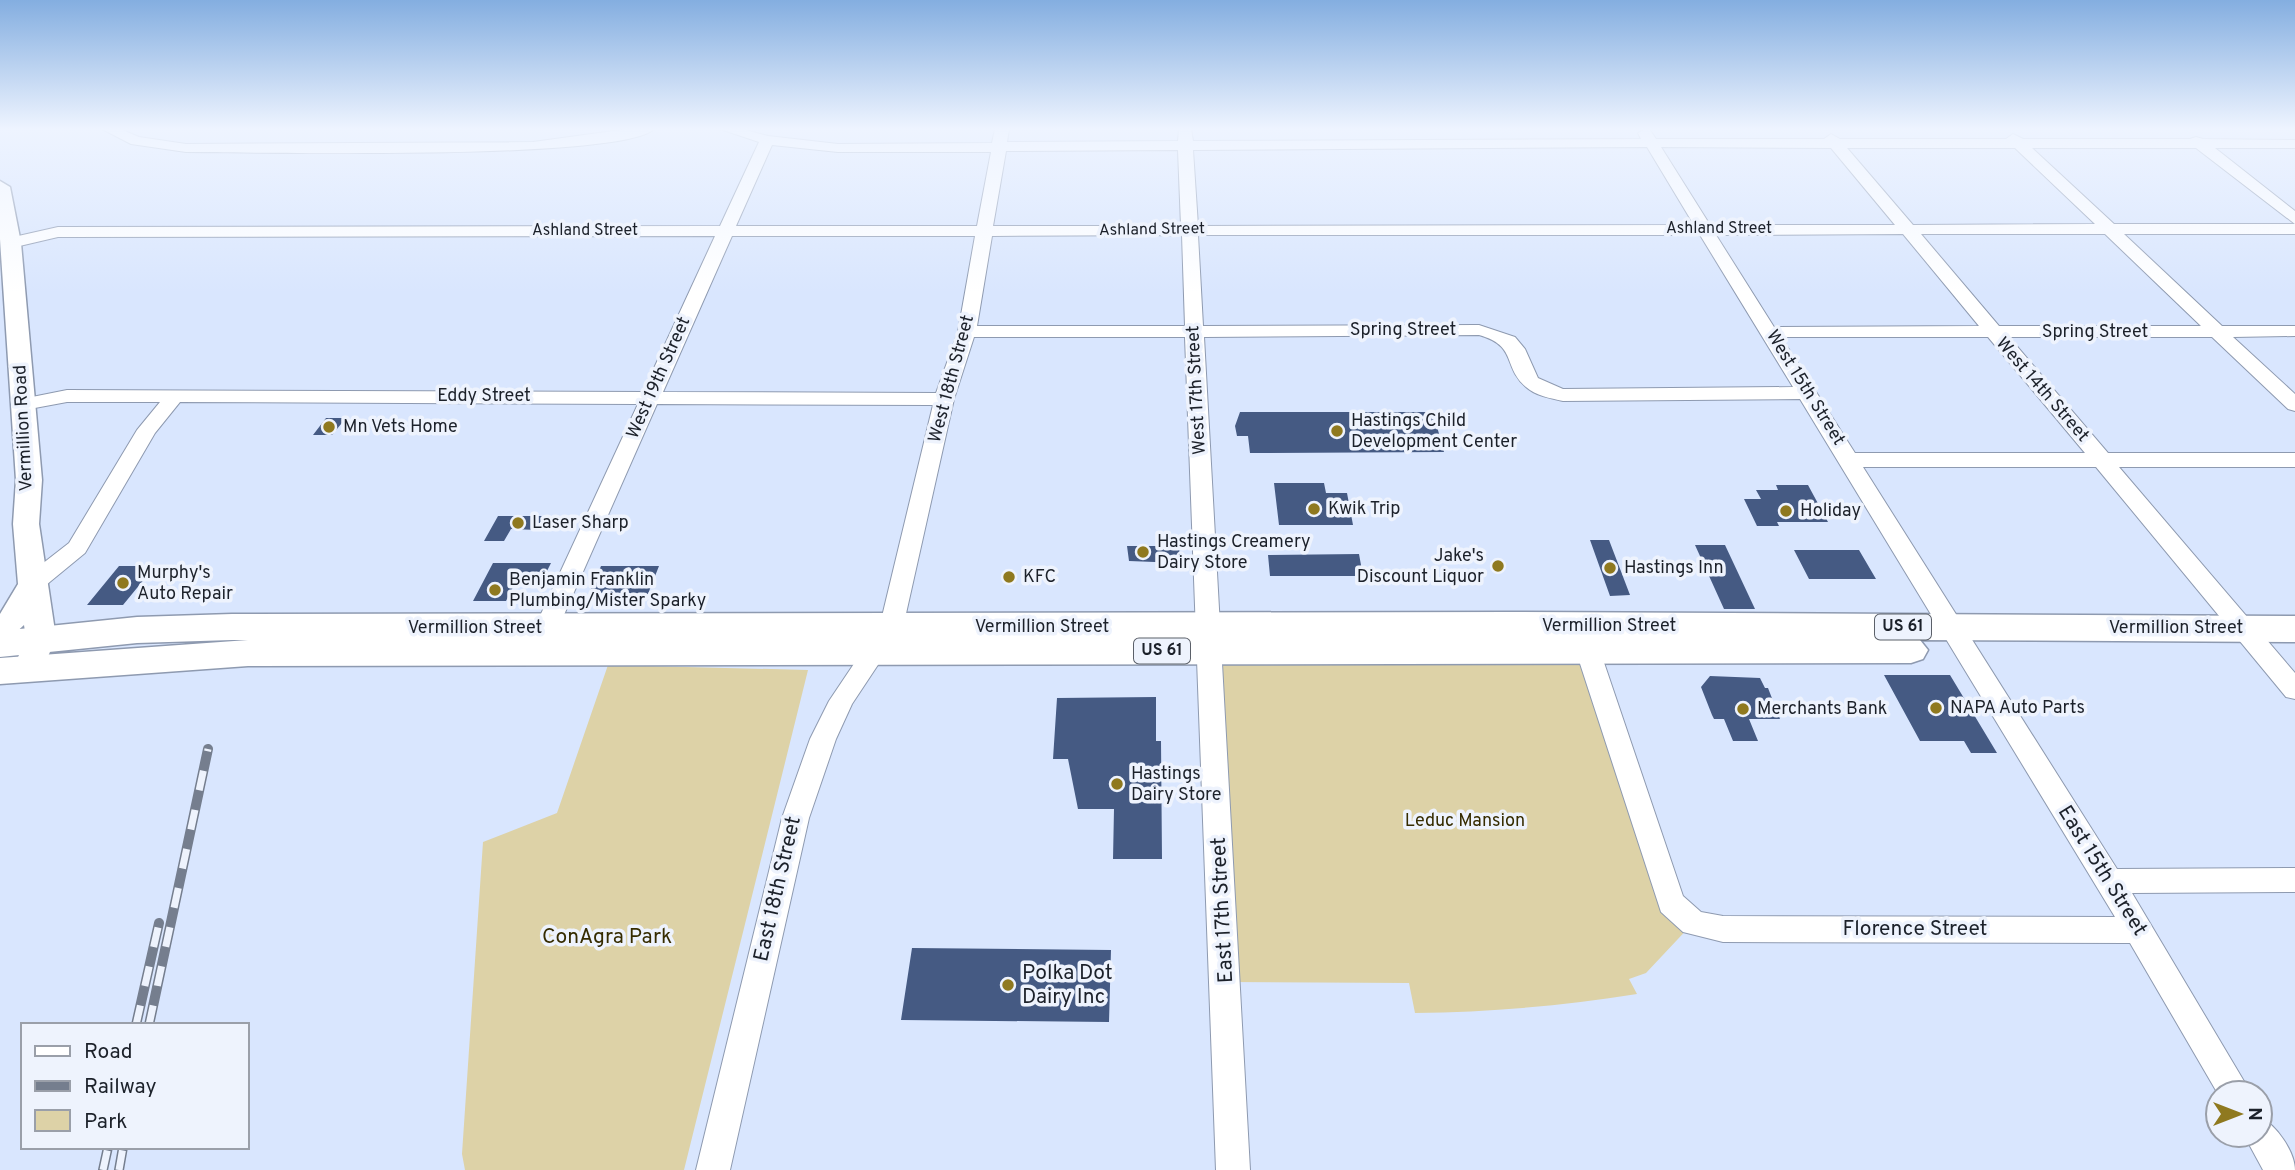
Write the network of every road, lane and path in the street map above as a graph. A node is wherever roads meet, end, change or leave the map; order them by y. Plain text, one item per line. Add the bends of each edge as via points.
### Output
1 (747, 184) edge
2 (993, 184) edge
3 (1187, 184) edge
4 (1676, 184) edge
5 (1869, 184) edge
6 (2062, 184) edge
7 (2250, 184) edge
8 (0, 187) edge
9 (2295, 219) edge
10 (1189, 229) junction
11 (1704, 229) junction
12 (1906, 229) junction
13 (2110, 229) junction
14 (2295, 229) edge
15 (725, 231) junction
16 (985, 231) junction
17 (11, 243) junction
18 (1194, 330) junction
19 (2217, 331) junction
20 (2295, 331) edge
21 (967, 332) junction
22 (1770, 332) junction
23 (1992, 332) junction
24 (1808, 393) junction
25 (175, 396) junction
26 (650, 396) junction
27 (944, 399) junction
28 (24, 404) junction
29 (2295, 405) edge
30 (1850, 460) junction
31 (2102, 460) junction
32 (2295, 460) edge
33 (32, 584) junction
34 (2295, 629) edge
35 (0, 630) edge
36 (1209, 638) junction
37 (1584, 639) junction
38 (1958, 639) junction
39 (540, 640) junction
40 (881, 640) junction
41 (0, 644) edge
42 (2267, 644) edge
43 (23, 659) edge
44 (2295, 690) edge
45 (2295, 880) edge
46 (2109, 881) junction
47 (2138, 930) junction
48 (2227, 1079) edge
49 (2269, 1149) edge
50 (713, 1170) edge
51 (1233, 1170) edge
52 (2281, 1170) edge

1 - 15 street, West 19th Street
2 - 16 street, West 18th Street
3 - 10 street, West 17th Street
4 - 11 street, West 15th Street
5 - 12 street, West 14th Street
6 - 13 street
7 - 9 street
8 - 17 main road, Vermillion Road
10 - 11 street, Ashland Street
10 - 16 street, Ashland Street
10 - 18 street, West 17th Street
11 - 12 street, Ashland Street
11 - 22 street, West 15th Street
12 - 13 street, Ashland Street
12 - 23 street, West 14th Street
13 - 14 street, Ashland Street
13 - 19 street
15 - 16 street, Ashland Street
15 - 17 street, Ashland Street via 58,232
15 - 26 street, West 19th Street
16 - 21 street, West 18th Street
17 - 28 main road, Vermillion Road
18 - 21 street, Spring Street
18 - 24 street, Spring Street via 1479,330 1501,334 1515,345 1527,377 1540,389 1563,394
18 - 36 street, West 17th Street
19 - 20 street, Spring Street
19 - 23 street, Spring Street
19 - 29 street
21 - 27 street, West 18th Street
22 - 23 street, Spring Street
22 - 24 street, West 15th Street
23 - 31 street, West 14th Street
24 - 30 street, West 15th Street
25 - 26 street, Eddy Street
25 - 28 street, Eddy Street via 67,396
25 - 33 street via 147,430 77,548
26 - 27 street, Eddy Street
26 - 39 street, West 19th Street
27 - 40 street, West 18th Street
28 - 33 main road, Vermillion Road
30 - 31 street
30 - 38 street, West 15th Street
31 - 32 street
31 - 42 street, West 14th Street
33 - 35 main road via 16,616
33 - 43 main road, Vermillion Road
34 - 42 highway, Vermillion Street / US 61
36 - 37 highway, Vermillion Street / US 61
36 - 40 highway, Vermillion Street / US 61
36 - 51 street, East 17th Street
37 - 38 highway, Vermillion Street / US 61
37 - 47 street, Florence Street via 1671,903 1693,923 1723,929
38 - 42 highway, Vermillion Street / US 61
38 - 46 street, East 15th Street
39 - 40 highway, Vermillion Street / US 61
39 - 43 highway, Vermillion Street / US 61
40 - 50 street, East 18th Street via 836,708 797,808
41 - 43 highway, Vermillion Street / US 61
42 - 44 street, West 14th Street
45 - 46 street
46 - 47 street, East 15th Street
47 - 48 street, East 15th Street
49 - 52 street

